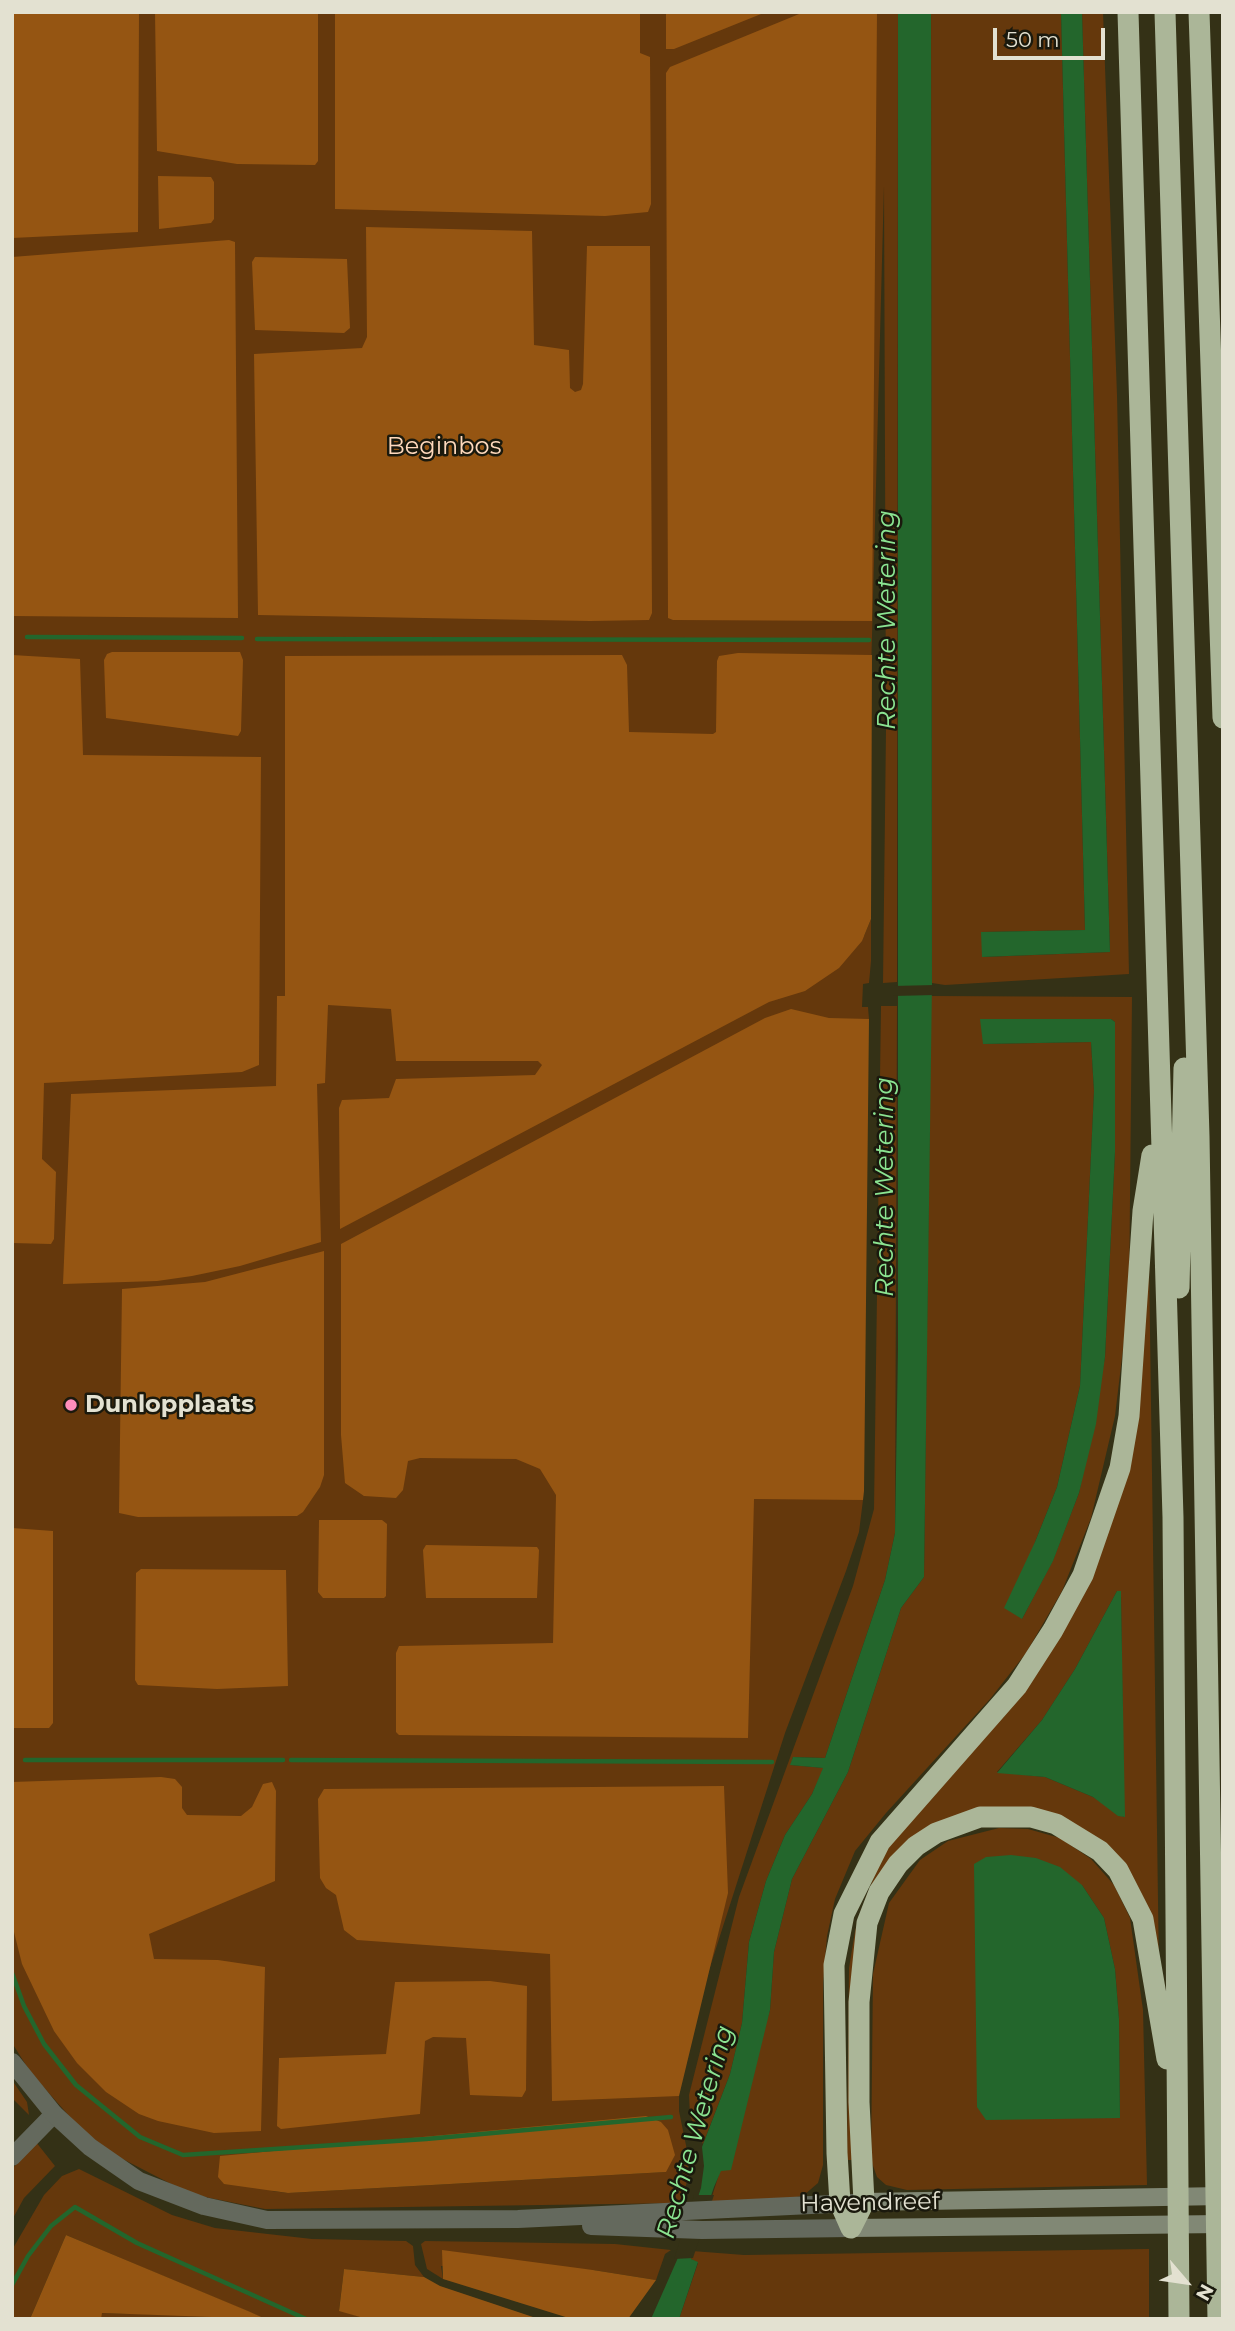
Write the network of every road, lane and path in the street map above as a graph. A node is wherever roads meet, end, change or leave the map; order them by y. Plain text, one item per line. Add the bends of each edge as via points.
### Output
1 (1128, 12) edge
2 (1165, 12) edge
3 (1199, 12) edge
4 (1223, 718) edge
5 (1191, 984) junction
6 (1159, 1104) junction
7 (1173, 1517) junction
8 (12, 2062) edge
9 (54, 2114) junction
10 (1178, 2120) junction
11 (12, 2157) edge
12 (1223, 2196) edge
13 (840, 2203) junction
14 (864, 2203) junction
15 (518, 2219) junction
16 (1223, 2224) edge
17 (851, 2228) junction
18 (1179, 2319) edge
19 (1218, 2319) edge

1 - 6 highway
2 - 5 highway
3 - 4 highway
5 - 7 highway via 1181,1133
5 - 19 highway via 1211,1736
6 - 7 highway
6 - 13 highway via 1143,1212 1129,1416 1120,1468 1083,1575 1017,1686 880,1842 844,1914 834,1965
7 - 10 highway
8 - 9 street, Havendreef
9 - 11 street
9 - 15 street, Havendreef via 90,2147 139,2181 204,2206 267,2220
10 - 14 highway via 1143,1919 1118,1870 1090,1843 1056,1824 1006,1815 956,1823 916,1846 898,1864 879,1892 867,1923 859,2001
10 - 18 highway
12 - 14 main road, Havendreef
13 - 14 street, Havendreef
13 - 15 street, Havendreef
13 - 17 highway
14 - 17 highway
15 - 17 street, Havendreef via 678,2230
16 - 17 main road, Havendreef

